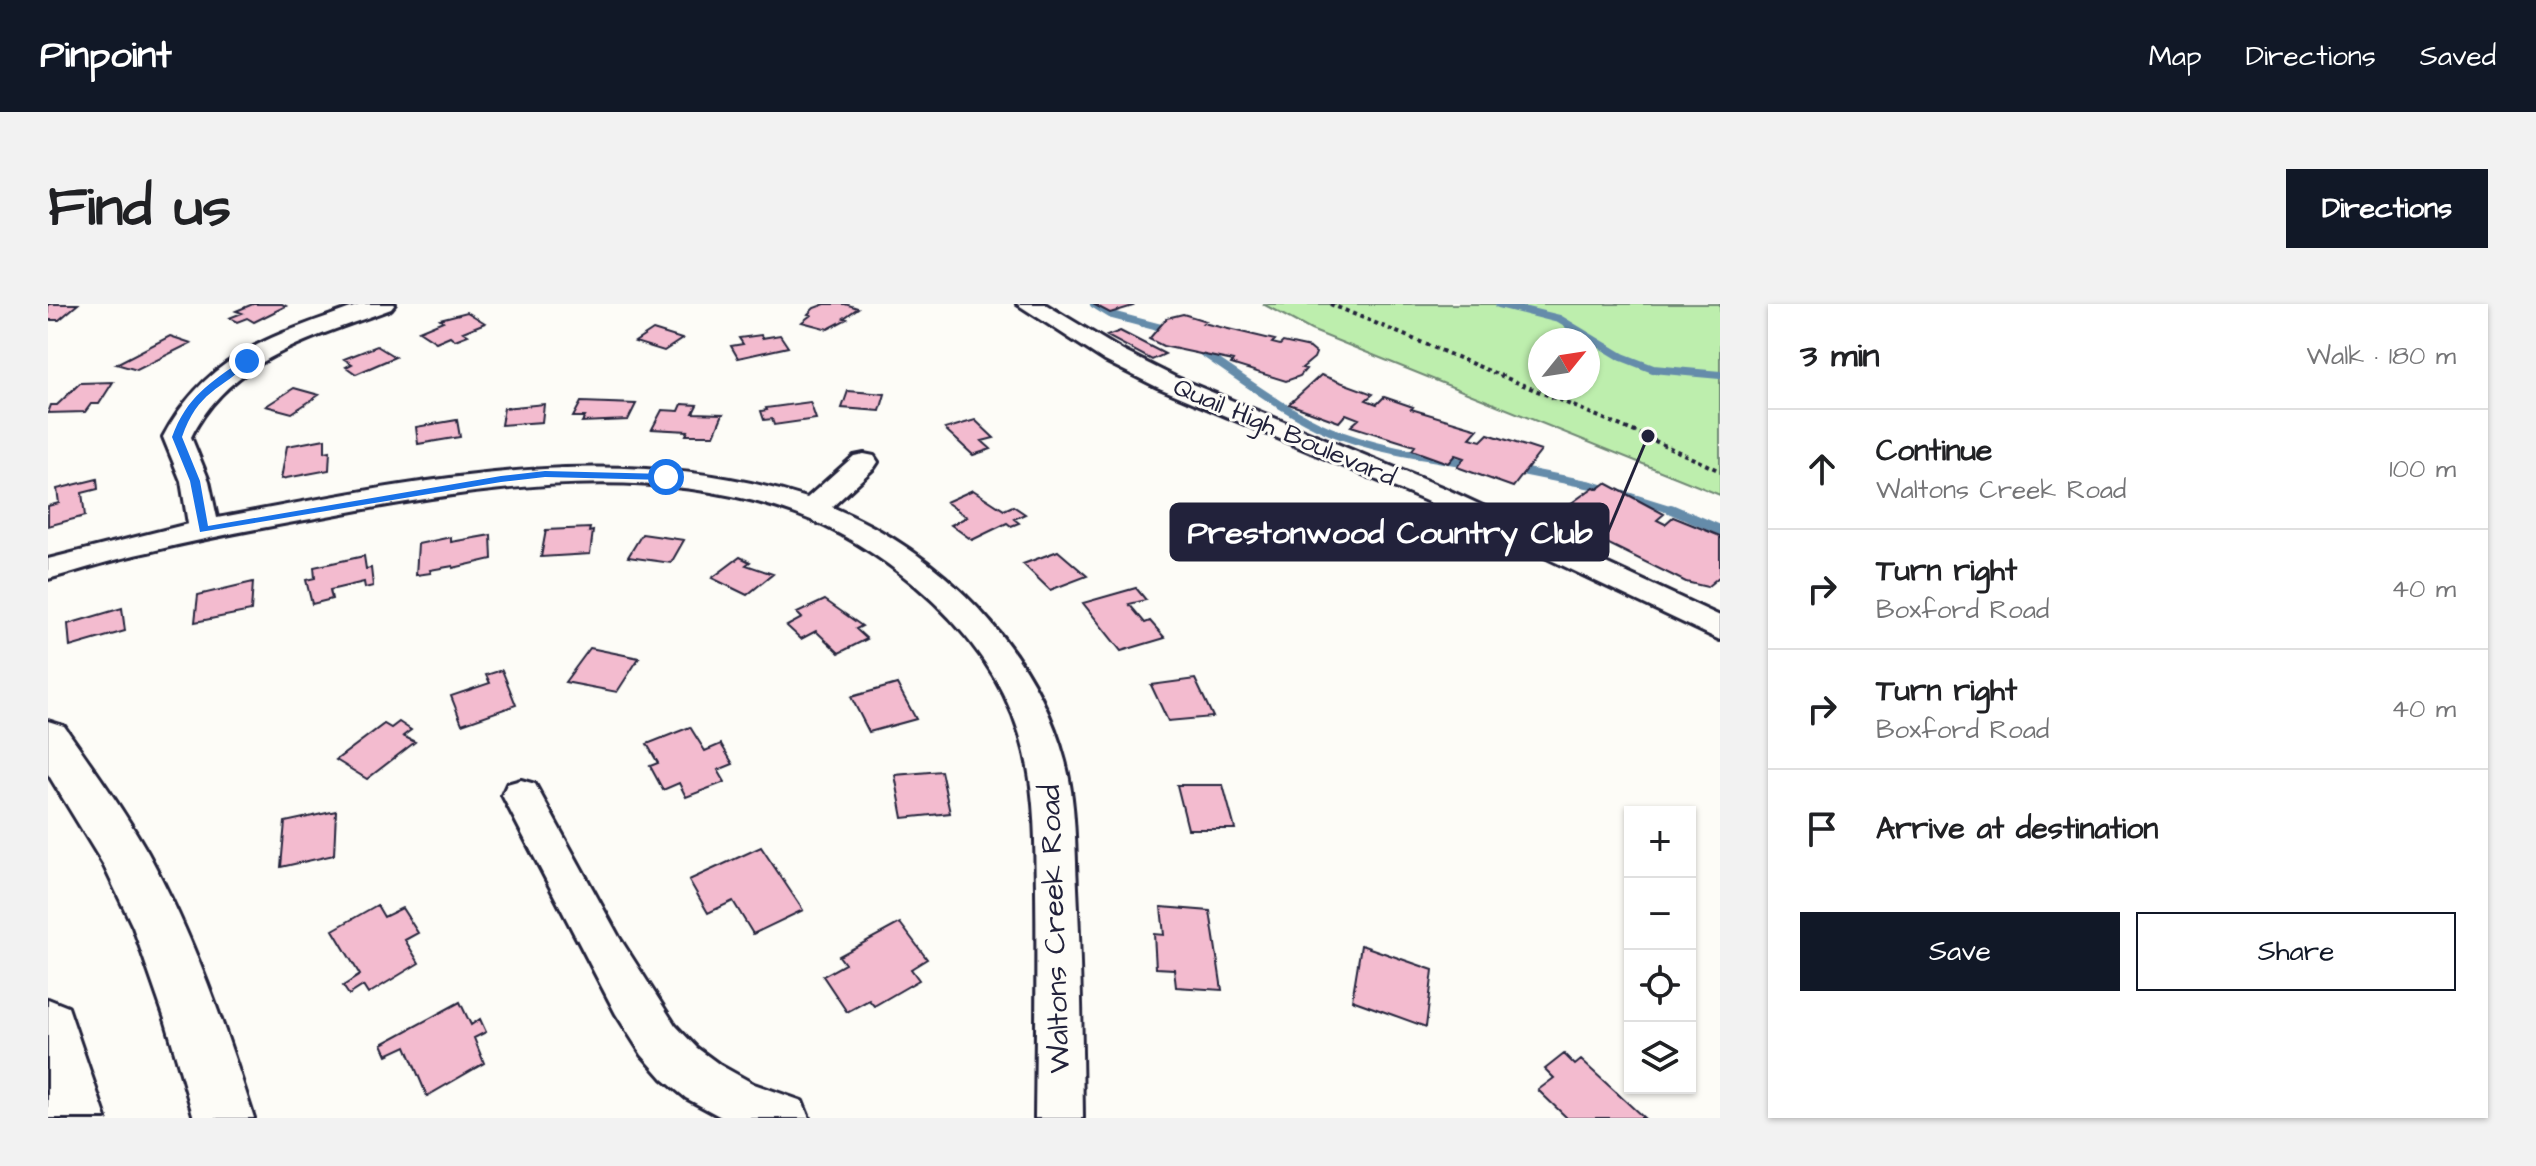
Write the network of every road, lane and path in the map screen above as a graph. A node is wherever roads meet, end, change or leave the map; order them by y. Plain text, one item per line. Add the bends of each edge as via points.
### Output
1 (383, 304) edge
2 (1029, 304) edge
3 (1330, 304) edge
4 (864, 462) dead end
5 (1720, 471) edge
6 (812, 509) junction
7 (204, 530) junction
8 (48, 569) edge
9 (1720, 629) edge
10 (48, 738) edge
11 (521, 795) dead end
12 (48, 1025) edge
13 (76, 1118) edge
14 (224, 1118) edge
15 (785, 1118) edge
16 (1059, 1118) edge

1 - 7 street via 247,361 200,395 177,437 195,481
2 - 9 street, Quail High Boulevard via 1166,382 1434,494
3 - 5 path
4 - 6 street
6 - 7 street, Waltons Creek Road via 749,491 666,477 545,474 433,488
6 - 16 street, Waltons Creek Road via 872,540 970,618 1022,694 1034,723 1047,761 1055,840
7 - 8 street, Waltons Creek Road
10 - 14 main road via 131,868 187,1002
11 - 15 street via 655,1036 710,1085 750,1107
12 - 13 main road

